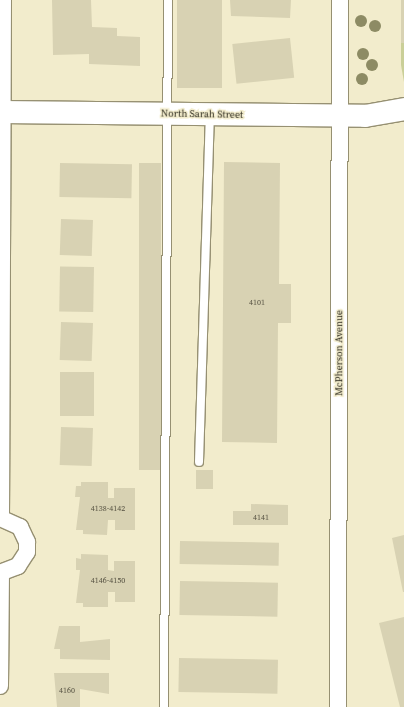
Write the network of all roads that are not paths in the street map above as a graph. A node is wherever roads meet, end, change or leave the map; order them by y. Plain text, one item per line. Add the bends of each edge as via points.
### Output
1 (3, 0) edge
2 (168, 0) edge
3 (340, 0) edge
4 (404, 109) edge
5 (1, 112) edge
6 (168, 114) junction
7 (210, 115) junction
8 (340, 116) junction
9 (199, 462) dead end
10 (0, 518) edge
11 (1, 573) edge
12 (0, 686) edge
13 (164, 707) edge
14 (338, 707) edge

1 - 5 street
2 - 6 lane
3 - 8 street, McPherson Avenue
4 - 8 street, North Sarah Street via 381,114
5 - 6 street, North Sarah Street
5 - 10 street
6 - 7 street, North Sarah Street
6 - 13 lane
7 - 8 street, North Sarah Street
7 - 9 lane
8 - 14 street, McPherson Avenue
10 - 11 street via 20,527 28,542 21,563
11 - 12 street

